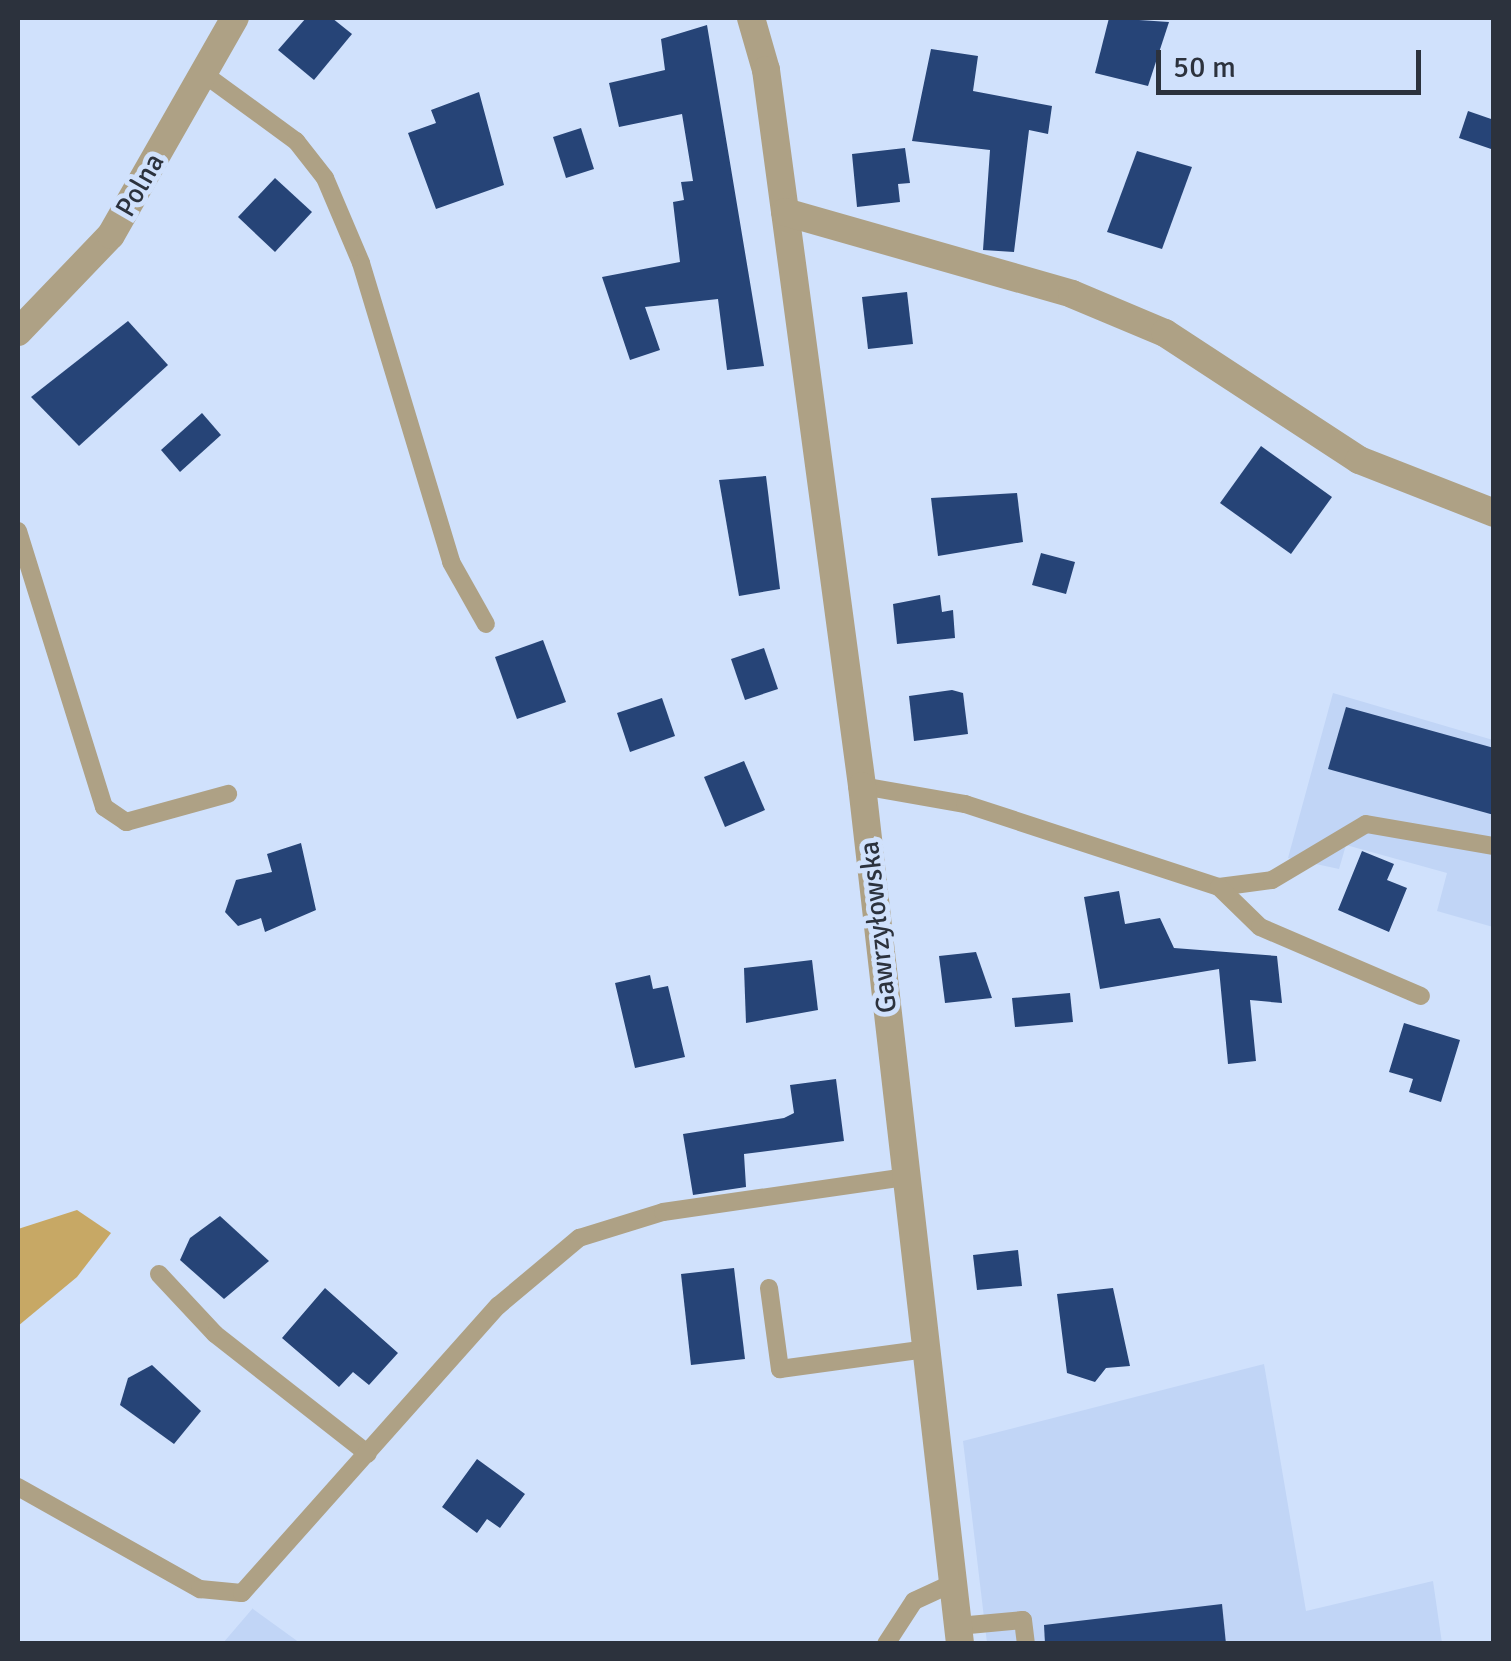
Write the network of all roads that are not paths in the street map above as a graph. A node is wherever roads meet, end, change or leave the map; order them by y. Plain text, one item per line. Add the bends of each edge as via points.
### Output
1 (235, 18) edge
2 (751, 18) edge
3 (204, 74) junction
4 (785, 212) junction
5 (18, 332) edge
6 (1494, 512) edge
7 (18, 531) edge
8 (486, 624) dead end
9 (862, 786) junction
10 (228, 794) dead end
11 (1494, 846) edge
12 (1219, 887) junction
13 (1420, 996) dead end
14 (906, 1177) junction
15 (158, 1274) dead end
16 (770, 1288) dead end
17 (926, 1349) junction
18 (368, 1454) junction
19 (18, 1487) edge
20 (954, 1583) junction
21 (959, 1635) edge
22 (886, 1644) edge
23 (1026, 1644) edge

1 - 3 street, Polna
2 - 4 street, Gawrzyłowska
3 - 5 street, Polna via 111,235
3 - 8 lane via 296,141 325,178 361,263 451,562
4 - 6 street via 1118,314 1164,334 1360,460
4 - 9 street, Gawrzyłowska
7 - 10 lane via 104,808 126,822
9 - 12 lane via 965,804
9 - 14 street, Gawrzyłowska
11 - 12 lane via 1366,824 1272,880
12 - 13 lane via 1260,927
14 - 17 street, Gawrzyłowska
14 - 18 lane via 663,1212 579,1238 498,1306
15 - 18 lane via 216,1334
16 - 17 lane via 780,1369
17 - 20 street, Gawrzyłowska
18 - 19 lane via 242,1593 200,1589
20 - 21 street, Gawrzyłowska
20 - 22 lane via 914,1601
21 - 23 lane via 1023,1620

